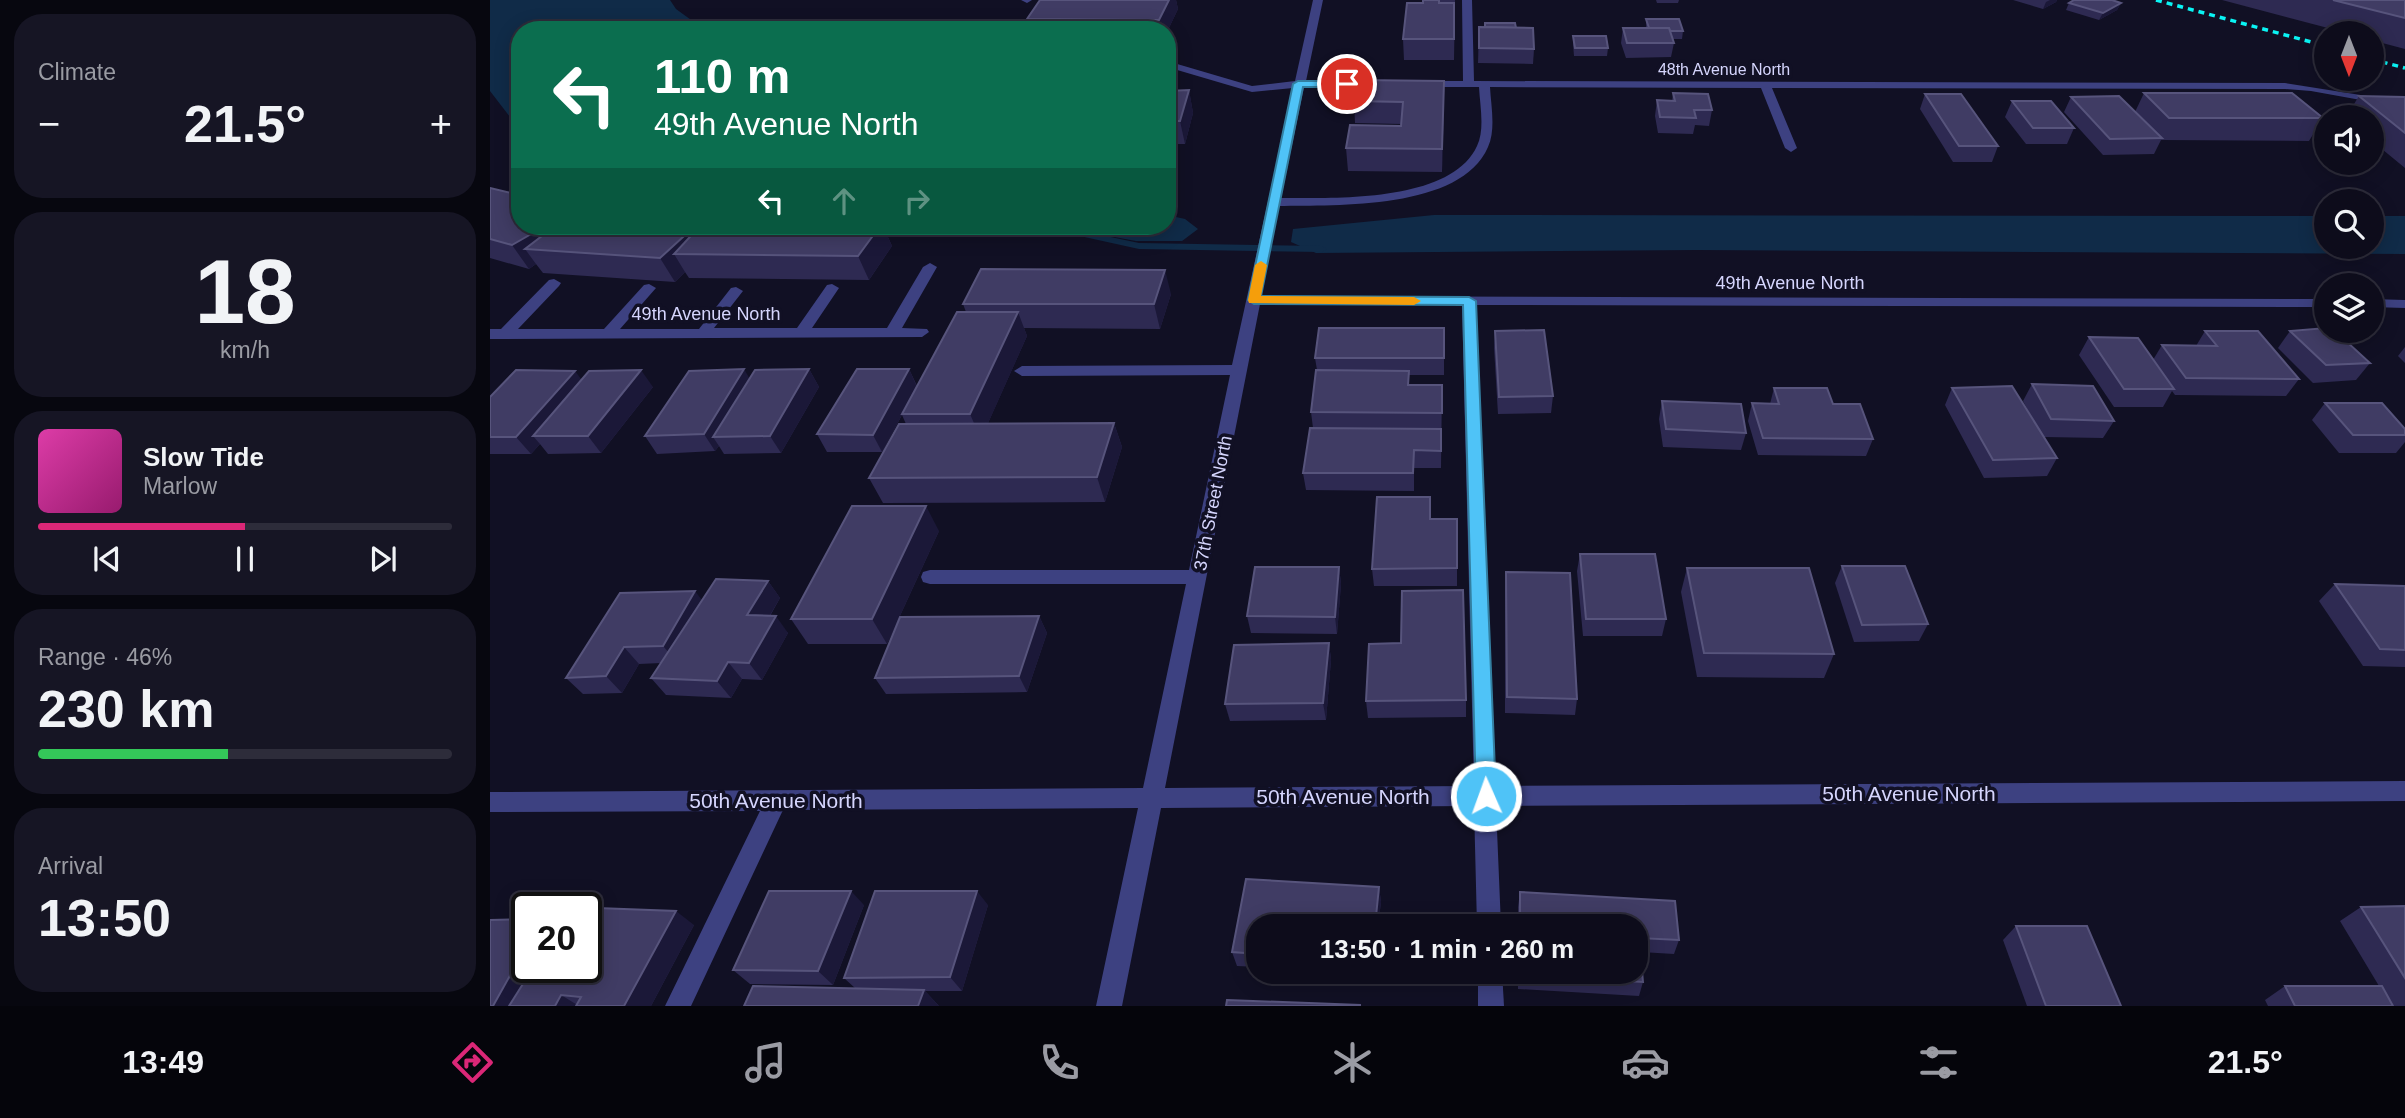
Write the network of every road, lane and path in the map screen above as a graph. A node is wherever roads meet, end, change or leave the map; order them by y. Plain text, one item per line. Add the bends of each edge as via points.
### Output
1 (1318, 0) edge
2 (1466, 0) edge
3 (1176, 67) edge
4 (1298, 84) junction
5 (1390, 84) edge
6 (1404, 84) edge
7 (1469, 84) junction
8 (1484, 84) junction
9 (1765, 85) junction
10 (2405, 104) edge
11 (1791, 148) dead end
12 (1274, 202) junction
13 (930, 267) dead end
14 (554, 284) dead end
15 (649, 288) dead end
16 (832, 288) dead end
17 (736, 291) dead end
18 (1256, 291) junction
19 (1469, 301) junction
20 (2314, 303) edge
21 (2384, 303) edge
22 (2405, 304) edge
23 (802, 332) junction
24 (892, 332) junction
25 (922, 332) dead end
26 (608, 333) junction
27 (703, 333) junction
28 (498, 334) edge
29 (1240, 370) junction
30 (1022, 372) dead end
31 (930, 577) dead end
32 (1198, 577) junction
33 (2405, 791) edge
34 (1486, 796) junction
35 (1153, 798) junction
36 (776, 801) junction
37 (490, 802) edge
38 (1489, 914) edge
39 (1490, 984) edge
40 (678, 1006) edge
41 (1109, 1006) edge
42 (1491, 1006) edge

1 - 4 street, 37th Street North
2 - 7 street
3 - 4 street via 1252,89
4 - 5 street
4 - 12 street, 37th Street North
6 - 7 street, 48th Avenue North
7 - 8 street, 48th Avenue North
8 - 9 street, 48th Avenue North
8 - 12 street via 1482,150 1453,177 1432,188 1380,198
9 - 10 street, 48th Avenue North via 2285,86
9 - 11 street
12 - 18 street, 37th Street North
13 - 24 street
14 - 28 street
15 - 26 street
16 - 23 street
17 - 27 street
18 - 19 street, 49th Avenue North
18 - 29 street, 37th Street North
19 - 20 street, 49th Avenue North
19 - 34 street
21 - 22 street
23 - 24 street, 49th Avenue North
23 - 27 street, 49th Avenue North
24 - 25 street, 49th Avenue North
26 - 27 street, 49th Avenue North
26 - 28 street, 49th Avenue North
29 - 30 street
29 - 32 street, 37th Street North
31 - 32 street
32 - 35 street, 37th Street North
33 - 34 street, 50th Avenue North
34 - 35 street, 50th Avenue North
34 - 38 street
35 - 36 street, 50th Avenue North
35 - 41 street, 37th Street North
36 - 37 street, 50th Avenue North
36 - 40 street
39 - 42 street

